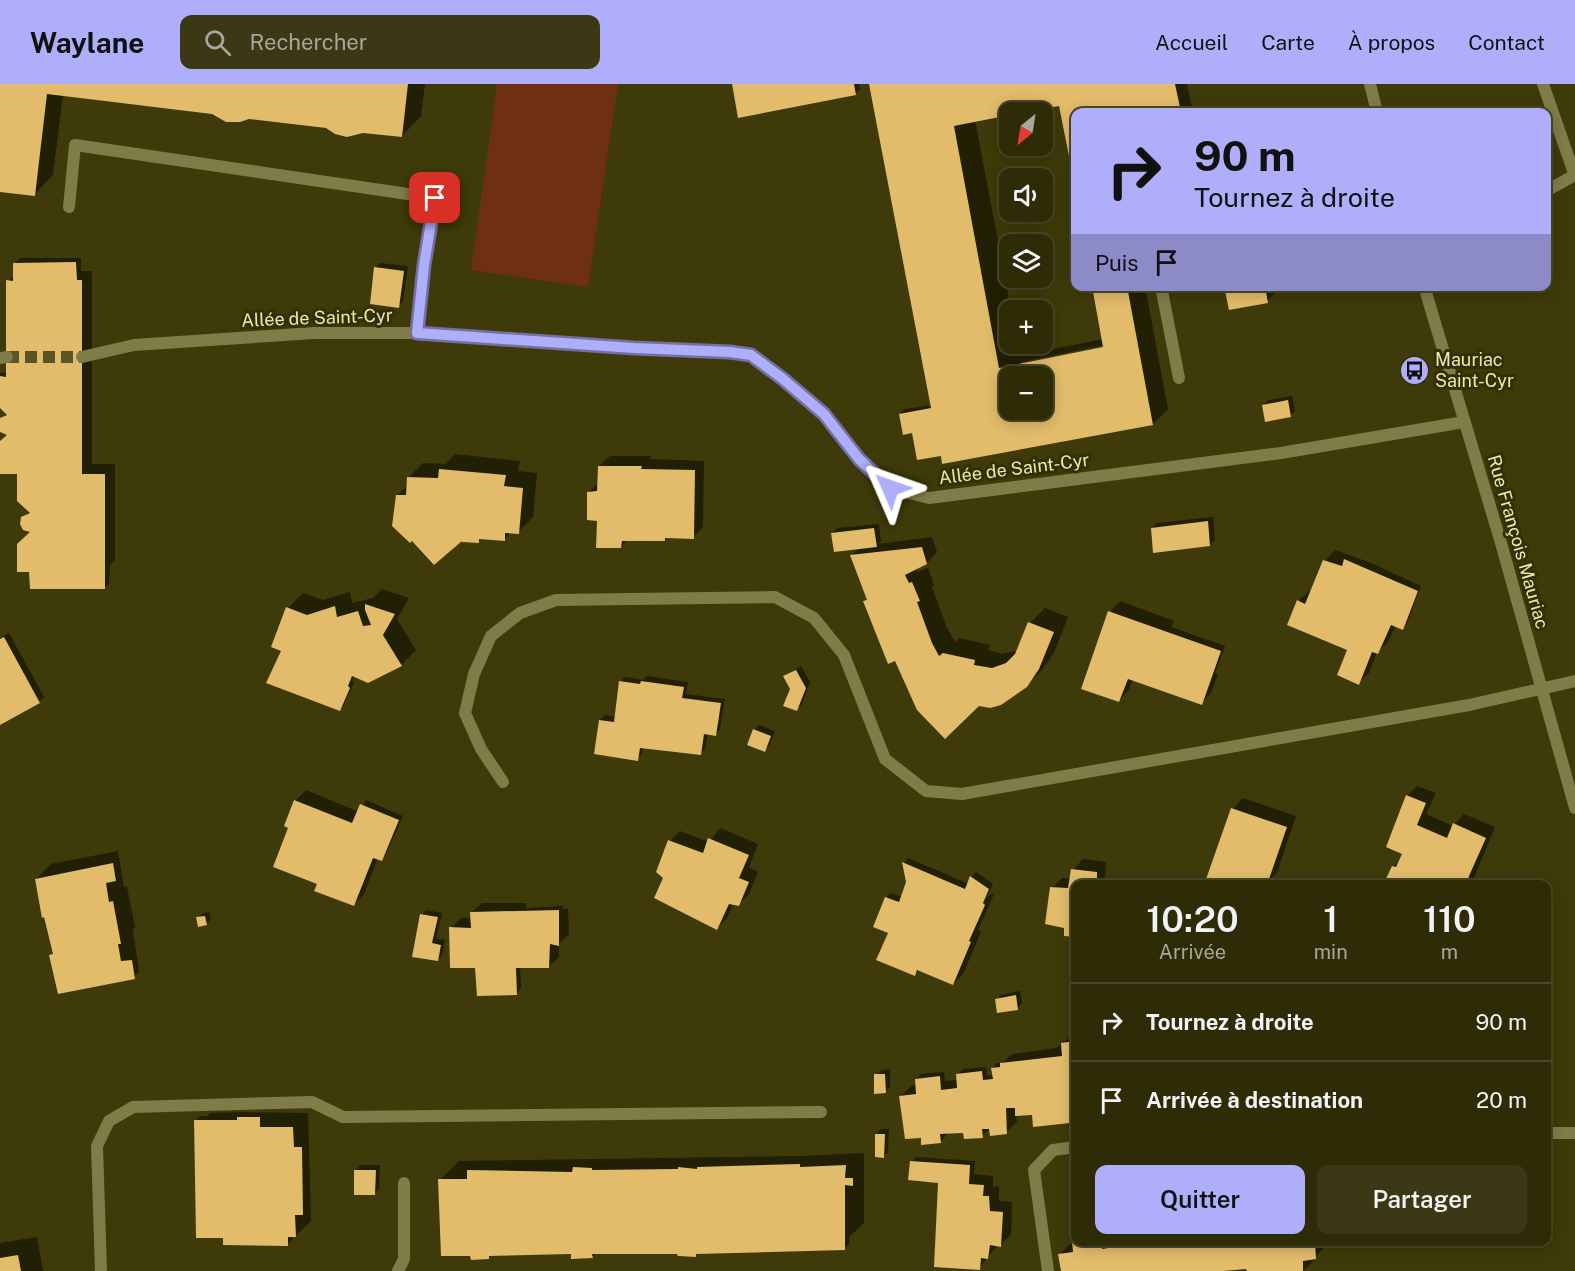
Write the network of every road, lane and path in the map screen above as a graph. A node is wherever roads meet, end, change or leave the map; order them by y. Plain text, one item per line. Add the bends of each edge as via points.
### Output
1 (1370, 84) edge
2 (1543, 84) edge
3 (1376, 108) edge
4 (1575, 176) edge
5 (1551, 188) edge
6 (69, 207) dead end
7 (1162, 291) edge
8 (1425, 291) edge
9 (417, 333) junction
10 (82, 357) tunnel mouth
11 (1179, 378) dead end
12 (1464, 422) junction
13 (1575, 681) edge
14 (1542, 689) junction
15 (503, 782) dead end
16 (1575, 808) edge
17 (821, 1112) dead end
18 (1551, 1133) edge
19 (1575, 1133) edge
20 (1071, 1148) edge
21 (404, 1183) dead end
22 (101, 1271) edge
23 (398, 1271) edge
24 (1048, 1271) edge

1 - 3 street
2 - 4 street
4 - 5 street
6 - 9 street via 75,145 435,198
7 - 11 street
8 - 12 street, Rue François Mauriac
9 - 10 street, Allée de Saint-Cyr via 314,333 134,345
9 - 12 street, Allée de Saint-Cyr via 751,355 824,414 859,459 890,488 929,498 1281,453
12 - 14 street, Rue François Mauriac
13 - 14 street
14 - 15 street via 962,794 927,791 885,759 843,655 814,618 775,597 556,600 520,613 491,636 474,674 465,713 481,749
14 - 16 street, Rue François Mauriac
17 - 22 street via 343,1117 312,1102 133,1107 109,1121 98,1146
18 - 19 street
20 - 24 street via 1053,1150 1034,1170
21 - 23 street via 404,1259

